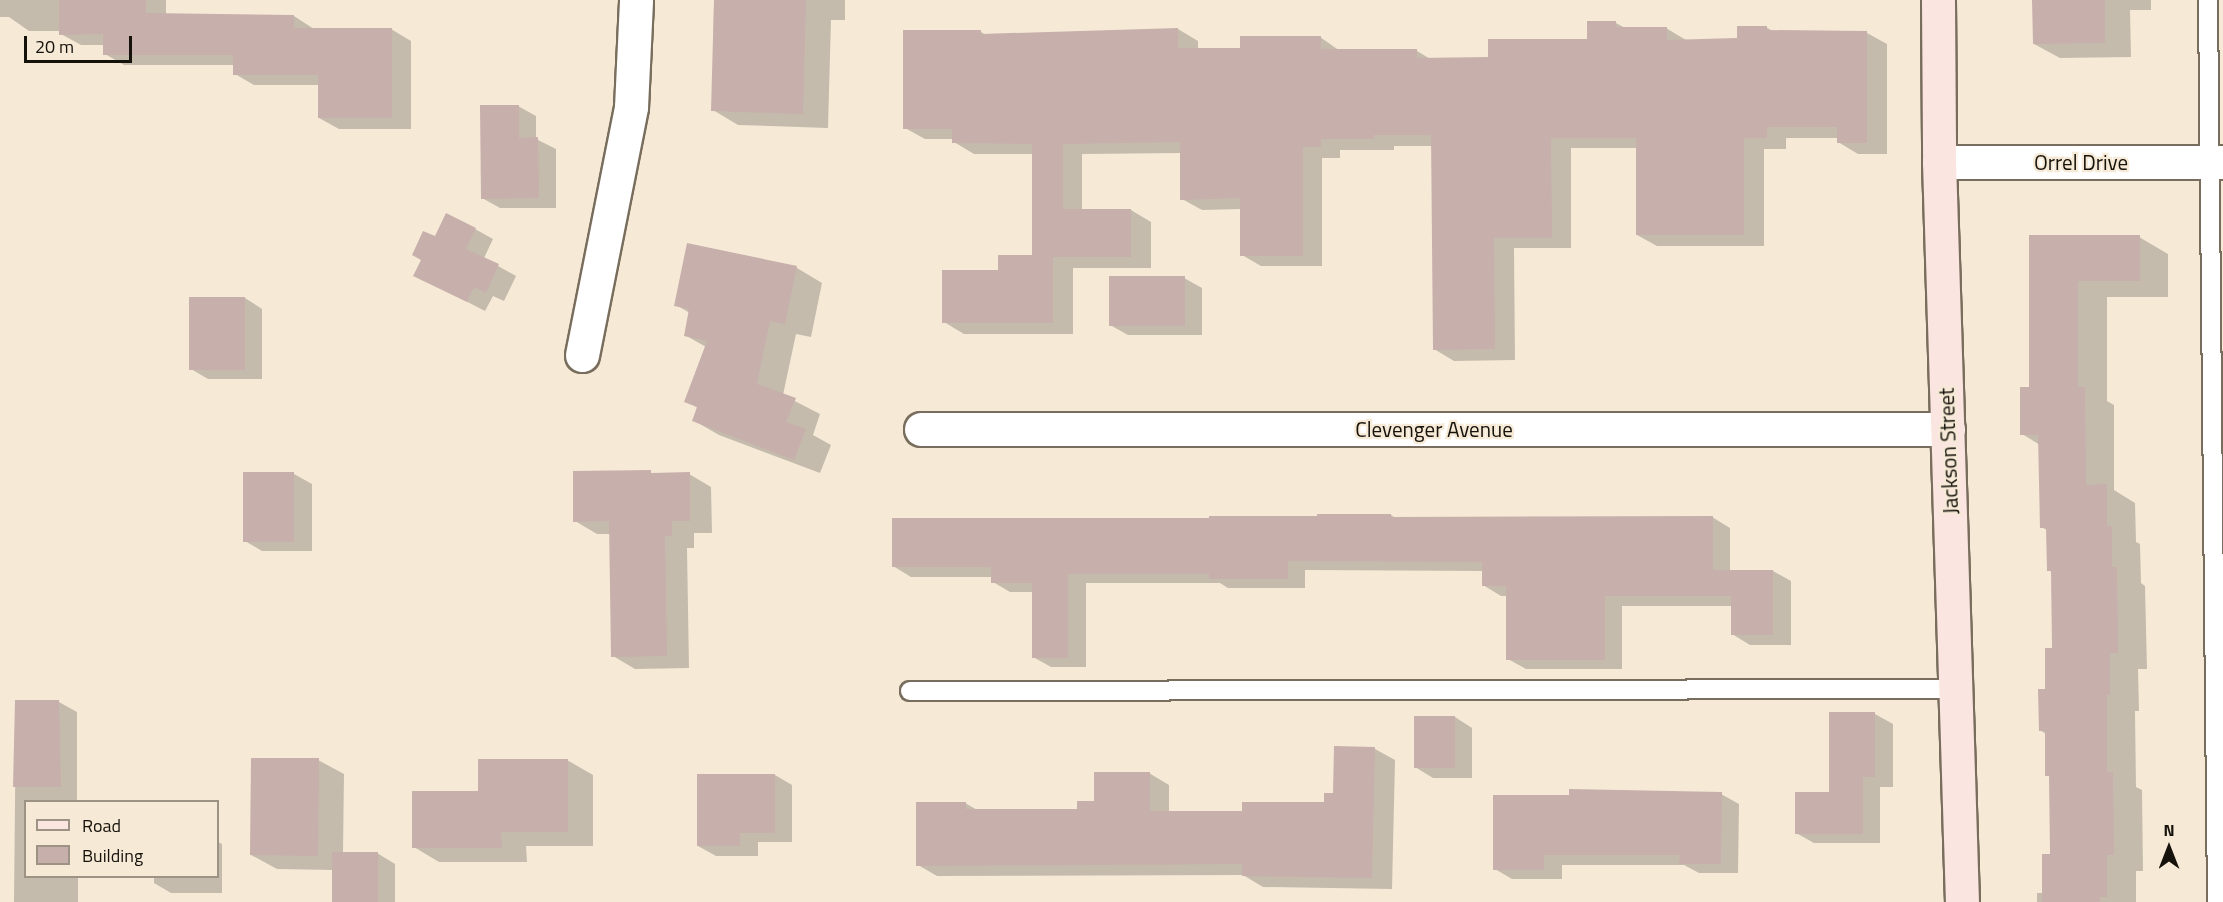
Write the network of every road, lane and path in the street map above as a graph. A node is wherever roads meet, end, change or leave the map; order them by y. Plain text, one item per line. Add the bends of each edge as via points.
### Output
1 (636, 0) edge
2 (1938, 0) edge
3 (2208, 0) edge
4 (1939, 162) junction
5 (2217, 162) edge
6 (582, 355) dead end
7 (921, 429) dead end
8 (1947, 429) junction
9 (1955, 689) junction
10 (910, 691) dead end
11 (1962, 902) edge
12 (2217, 902) edge

1 - 6 street via 631,107
2 - 4 street, Jackson Street
3 - 5 lane
4 - 5 street, Orrel Drive
4 - 8 street, Jackson Street
5 - 12 lane
7 - 8 street, Clevenger Avenue
8 - 9 street, Jackson Street
9 - 10 lane
9 - 11 street, Jackson Street

